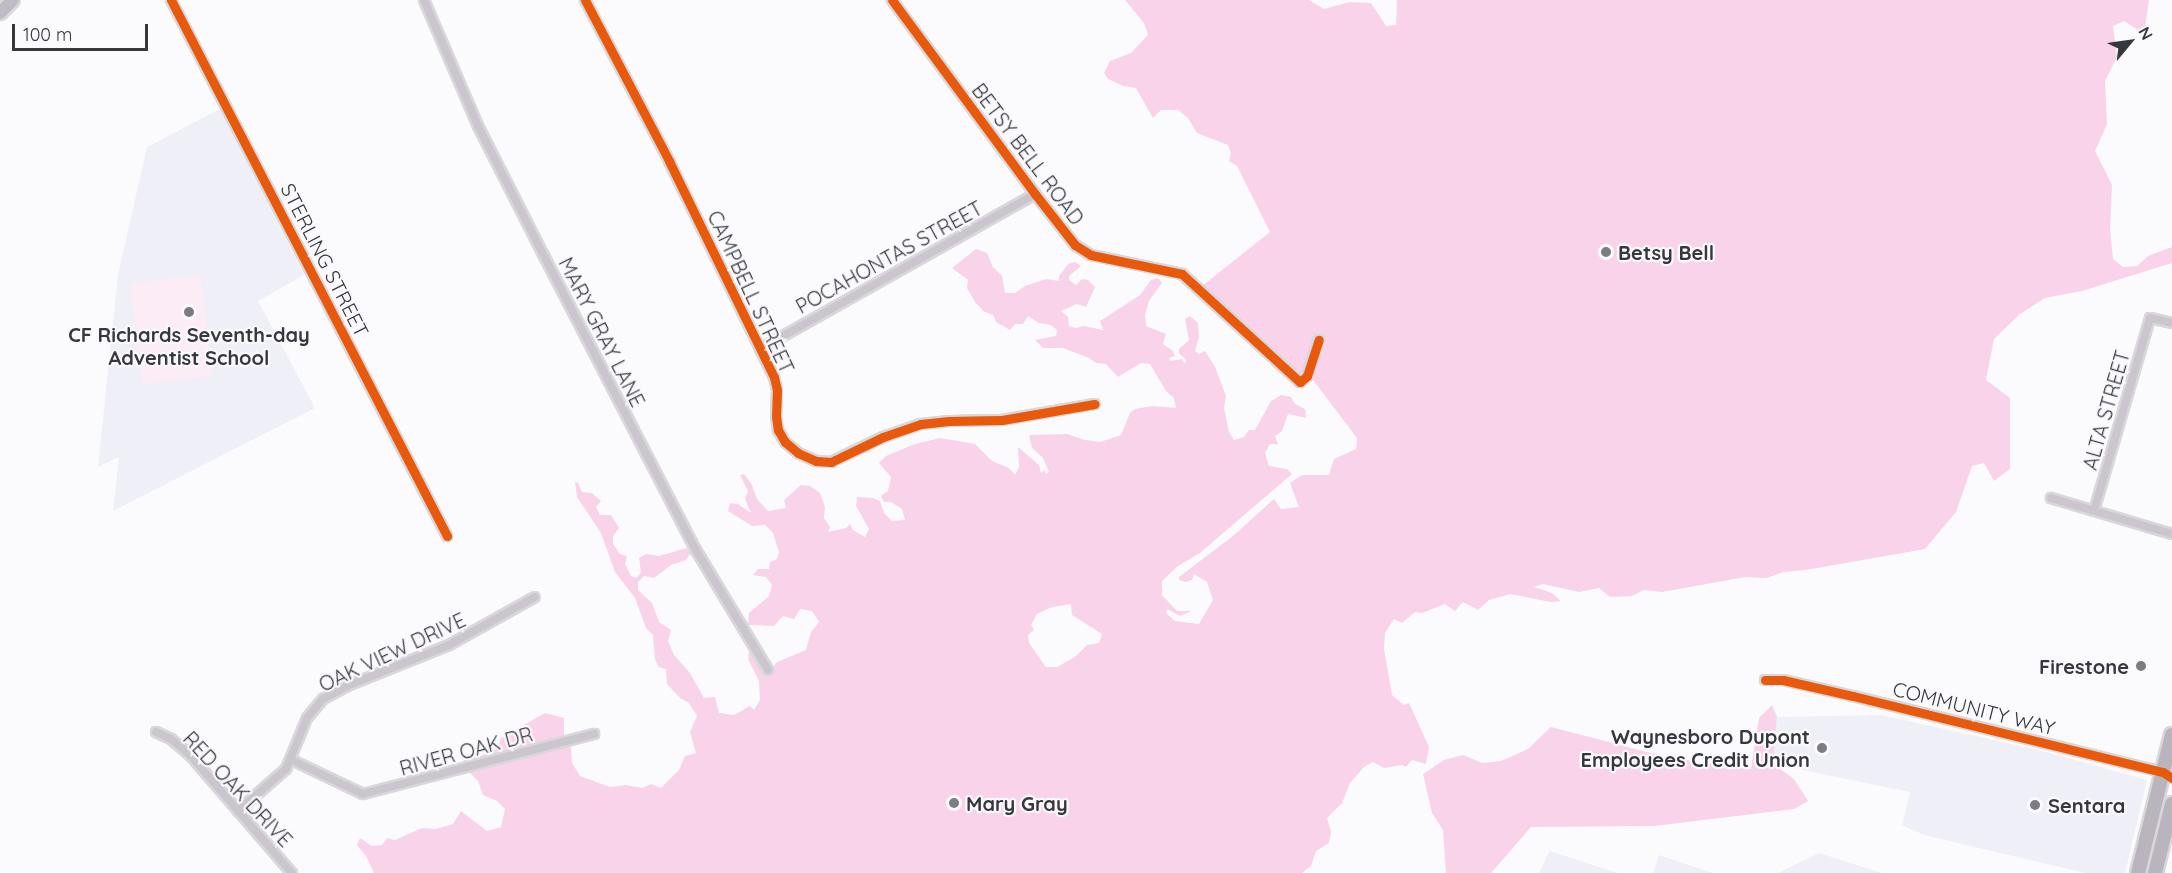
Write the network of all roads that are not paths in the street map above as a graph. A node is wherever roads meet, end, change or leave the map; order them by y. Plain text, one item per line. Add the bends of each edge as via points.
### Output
1 (13, 0) edge
2 (171, 0) edge
3 (424, 0) edge
4 (585, 0) edge
5 (892, 0) edge
6 (0, 13) edge
7 (1035, 194) junction
8 (2172, 323) edge
9 (1318, 340) dead end
10 (760, 349) junction
11 (1095, 405) dead end
12 (2051, 498) dead end
13 (2094, 511) junction
14 (2172, 534) edge
15 (447, 536) dead end
16 (535, 597) dead end
17 (768, 670) dead end
18 (1765, 680) dead end
19 (156, 732) dead end
20 (594, 734) dead end
21 (2172, 735) edge
22 (292, 760) junction
23 (2167, 775) edge
24 (2172, 804) edge
25 (238, 811) junction
26 (292, 873) edge
27 (2138, 873) edge
28 (2155, 873) edge

1 - 6 street
2 - 15 street, STERLING STREET
3 - 17 street, MARY GRAY LANE via 478,126 549,266 701,559
4 - 10 street, CAMPBELL STREET
5 - 7 street, BETSY BELL ROAD
7 - 9 street, BETSY BELL ROAD via 1069,239 1091,255 1182,274 1296,380 1307,376
7 - 10 street, POCAHONTAS STREET
8 - 13 street, ALTA STREET via 2151,318
10 - 11 street, CAMPBELL STREET via 776,384 776,416 781,436 798,453 816,461 841,459 883,437 921,424 1002,420
12 - 13 street
13 - 14 street
16 - 22 street, OAK VIEW DRIVE via 449,645 323,699 307,718
18 - 23 street, COMMUNITY WAY via 1783,680 1853,696
19 - 25 street, RED OAK DRIVE via 190,755
20 - 22 street, RIVER OAK DR via 363,794
21 - 23 main road
22 - 25 street, OAK VIEW DRIVE via 279,777
23 - 27 main road
24 - 28 main road
25 - 26 street, RED OAK DRIVE

